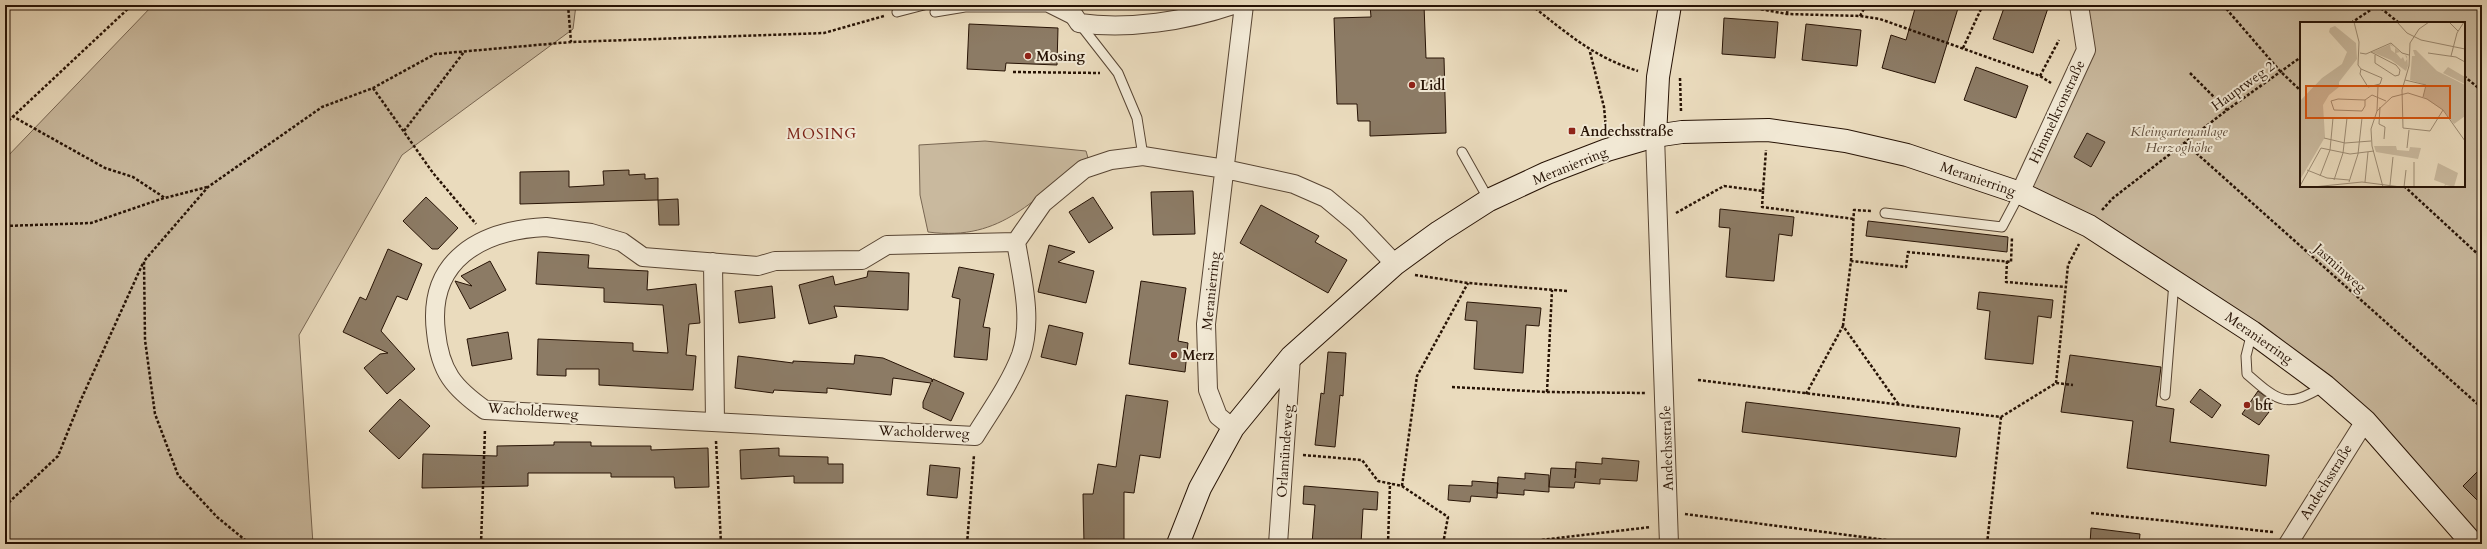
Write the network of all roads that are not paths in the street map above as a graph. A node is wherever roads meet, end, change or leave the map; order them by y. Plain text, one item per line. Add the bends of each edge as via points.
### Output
1 (924, 5) edge
2 (1067, 5) edge
3 (1233, 5) edge
4 (1244, 5) edge
5 (1670, 5) edge
6 (2079, 5) edge
7 (1045, 6) edge
8 (897, 12) road end
9 (935, 12) dead end
10 (1079, 24) junction
11 (1655, 136) junction
12 (1462, 152) dead end
13 (1143, 156) junction
14 (1225, 169) junction
15 (2020, 193) junction
16 (1489, 200) junction
17 (1885, 213) road end
18 (1016, 242) junction
19 (713, 262) junction
20 (1391, 267) junction
21 (2174, 280) junction
22 (2252, 332) junction
23 (1291, 357) junction
24 (2325, 386) junction
25 (2165, 395) dead end
26 (2365, 421) junction
27 (715, 422) junction
28 (1233, 428) junction
29 (2291, 539) edge
30 (1178, 544) edge
31 (1278, 544) edge
32 (1669, 544) edge
33 (2473, 544) edge

1 - 8 lane
2 - 10 street
3 - 10 street via 1203,15 1127,25
4 - 14 street, Meranierring
5 - 11 street via 1658,77
6 - 15 street, Himmelkronstraße via 2086,50
7 - 9 lane via 985,6
7 - 10 lane
10 - 13 lane via 1118,73 1137,118
11 - 15 street, Meranierring via 1682,132 1768,130 1846,141 1907,155
11 - 16 street, Meranierring via 1607,150
11 - 32 street, Andechsstraße via 1660,222
12 - 16 lane
13 - 14 street
13 - 18 street via 1111,160 1084,169 1043,203
14 - 20 street via 1294,184 1326,198 1356,224
14 - 28 street, Meranierring via 1206,324 1208,390 1218,416
15 - 17 lane via 2002,227
15 - 21 street, Meranierring via 2089,226
16 - 20 street, Meranierring
18 - 19 street, Wacholderweg via 887,245 862,260 775,260 758,266
18 - 27 street, Wacholderweg via 1026,318 1021,354 1003,391 975,436
19 - 27 street
19 - 27 street, Wacholderweg via 643,257 622,242 566,229 518,229 488,238 460,257 446,271 436,295 434,319 437,347 452,383 462,394 486,410
20 - 23 street, Meranierring
21 - 22 street, Meranierring
21 - 25 lane
22 - 24 street, Meranierring
22 - 24 lane via 2246,356 2247,374 2266,391 2280,400 2296,399 2304,398
23 - 28 street, Meranierring
23 - 31 street, Orlamündeweg
24 - 26 street, Meranierring
26 - 29 street, Andechsstraße
26 - 33 street, Meranierring
28 - 30 street, Meranierring via 1200,488

